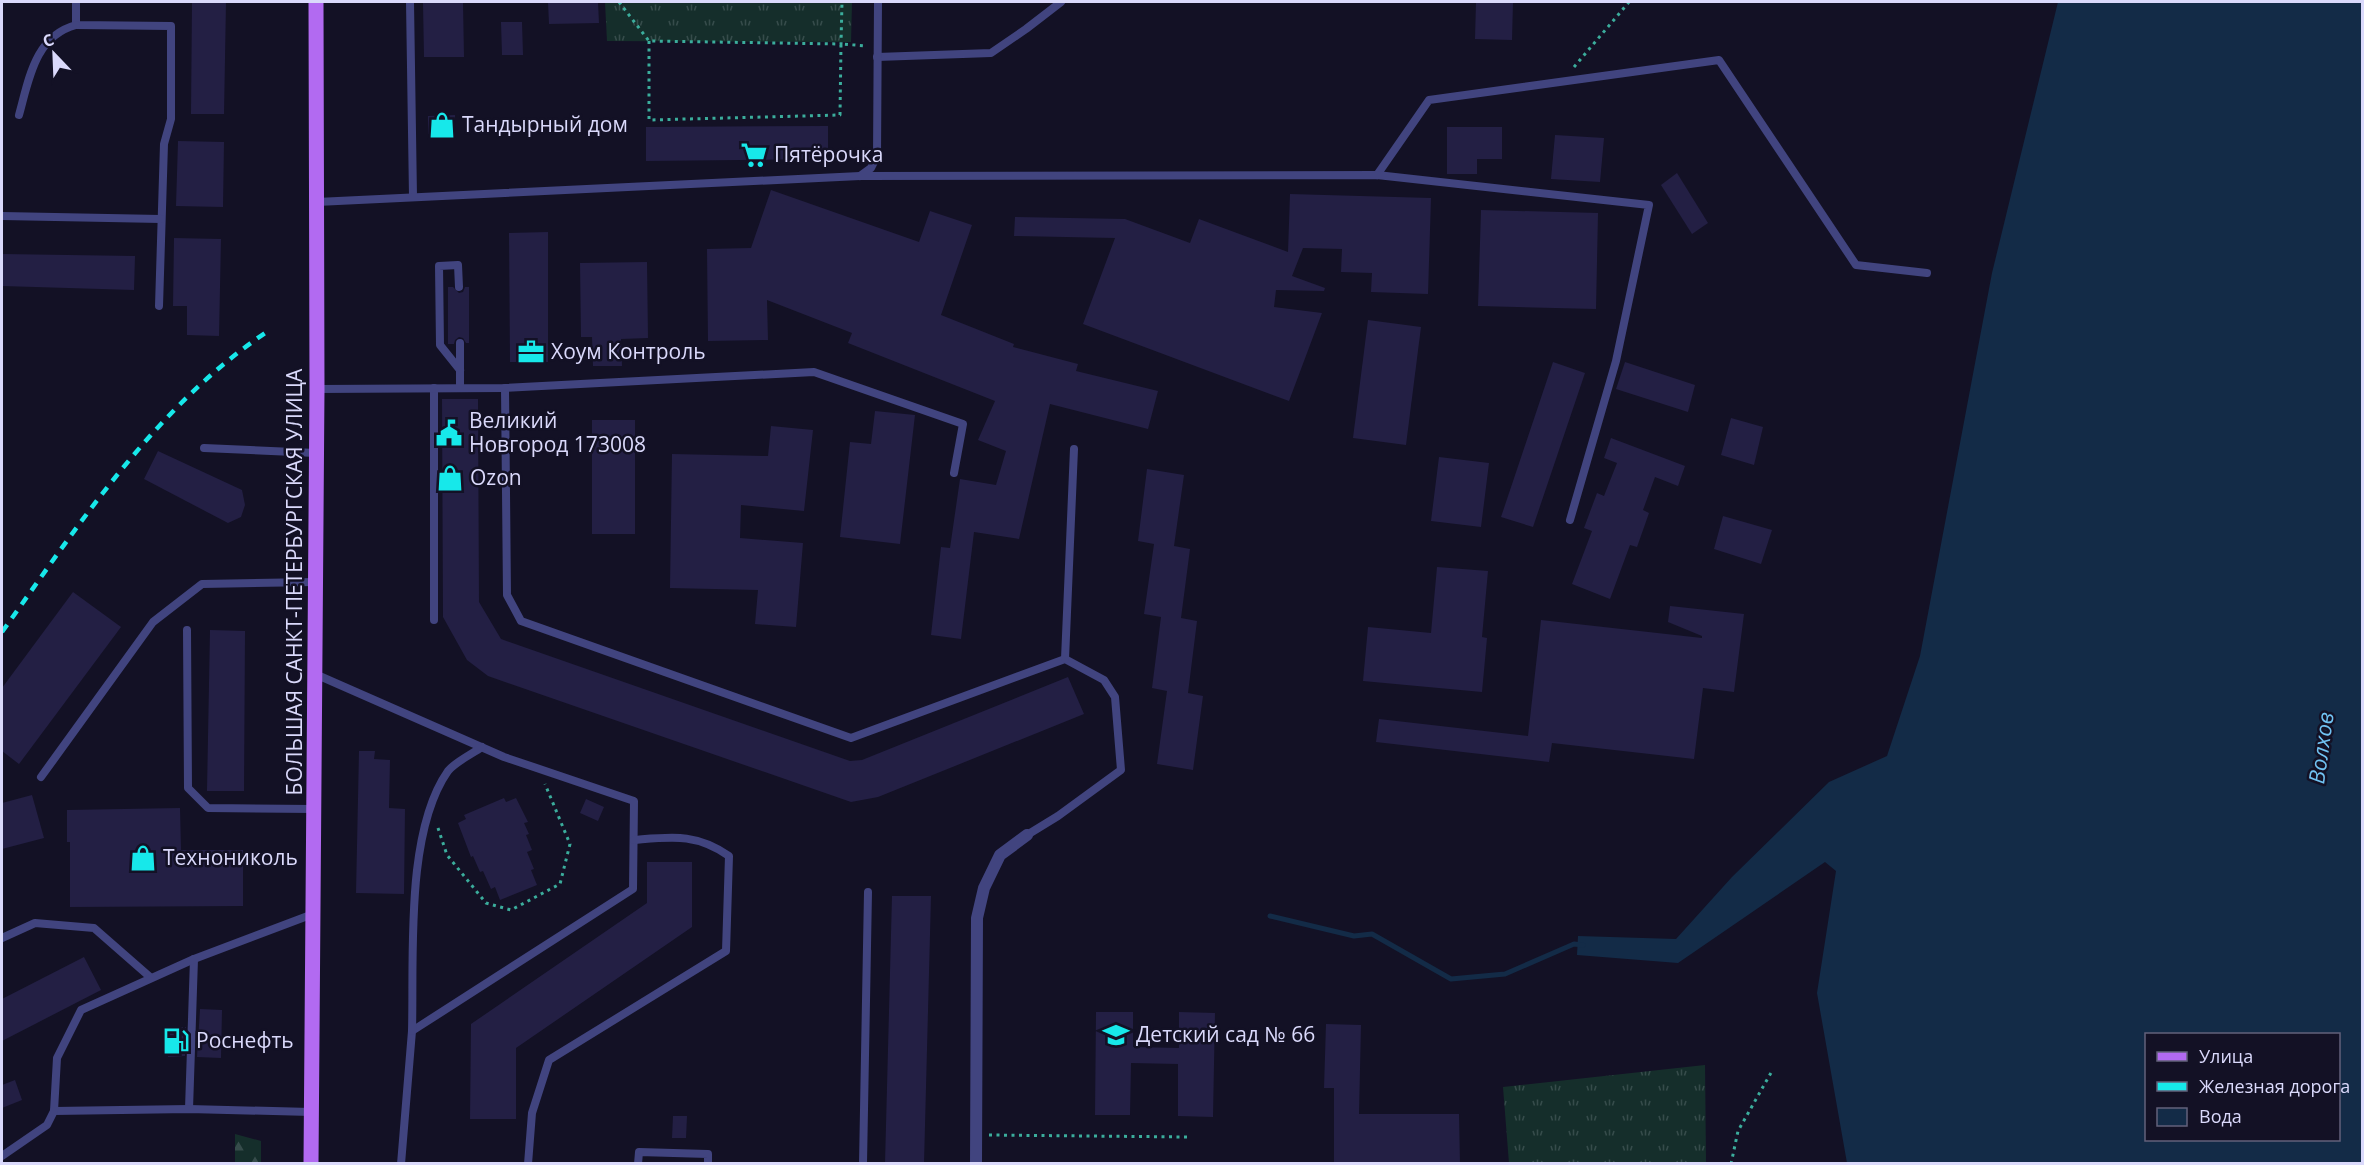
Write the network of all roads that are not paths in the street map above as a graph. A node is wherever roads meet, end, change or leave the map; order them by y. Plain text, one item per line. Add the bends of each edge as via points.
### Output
1 (76, 2) edge
2 (316, 2) edge
3 (410, 2) edge
4 (878, 2) edge
5 (1043, 2) edge
6 (1061, 2) edge
7 (1044, 13) junction
8 (76, 25) junction
9 (877, 57) junction
10 (19, 115) dead end
11 (1377, 175) junction
12 (860, 176) junction
13 (413, 197) junction
14 (317, 202) junction
15 (2, 216) edge
16 (161, 219) junction
17 (1927, 273) dead end
18 (459, 287) dead end
19 (159, 306) dead end
20 (460, 343) dead end
21 (460, 370) junction
22 (434, 388) junction
23 (460, 388) junction
24 (505, 388) junction
25 (317, 389) junction
26 (204, 448) dead end
27 (1074, 449) dead end
28 (316, 453) junction
29 (954, 473) dead end
30 (1570, 520) dead end
31 (315, 582) junction
32 (435, 620) dead end
33 (187, 630) dead end
34 (1065, 659) junction
35 (315, 674) junction
36 (482, 747) junction
37 (41, 777) dead end
38 (314, 809) junction
39 (1027, 835) joint
40 (634, 840) junction
41 (868, 892) dead end
42 (313, 914) junction
43 (2, 938) edge
44 (194, 958) junction
45 (150, 977) junction
46 (412, 1031) junction
47 (189, 1109) junction
48 (54, 1111) junction
49 (311, 1112) junction
50 (2, 1156) edge
51 (311, 1164) edge
52 (401, 1164) edge
53 (528, 1164) edge
54 (638, 1164) edge
55 (708, 1164) edge
56 (863, 1164) edge
57 (976, 1164) edge

1 - 8 lane
2 - 14 main road, БОЛЬШАЯ САНКТ-ПЕТЕРБУРГСКАЯ УЛИЦА
3 - 13 lane
4 - 9 lane
5 - 7 lane
6 - 7 lane
7 - 9 lane via 992,53
8 - 10 lane via 63,28 44,44 34,62
8 - 16 lane via 171,26 171,119 164,144
9 - 12 lane via 877,156 871,168
11 - 12 lane
11 - 17 lane via 1429,100 1719,60 1856,266
11 - 30 lane via 1649,205 1616,361
12 - 13 lane
13 - 14 lane
14 - 25 main road, БОЛЬШАЯ САНКТ-ПЕТЕРБУРГСКАЯ УЛИЦА
15 - 16 lane
16 - 19 lane
18 - 21 lane via 459,265 439,266 440,345
20 - 21 lane
21 - 23 lane
22 - 23 lane
22 - 25 lane
22 - 32 lane
23 - 24 lane
24 - 29 lane via 814,372 963,424
24 - 34 lane via 507,595 521,621 851,738
25 - 28 main road, БОЛЬШАЯ САНКТ-ПЕТЕРБУРГСКАЯ УЛИЦА
26 - 28 lane
27 - 34 lane
28 - 31 main road, БОЛЬШАЯ САНКТ-ПЕТЕРБУРГСКАЯ УЛИЦА
31 - 35 main road, БОЛЬШАЯ САНКТ-ПЕТЕРБУРГСКАЯ УЛИЦА
31 - 37 lane via 202,584 153,621
33 - 38 lane via 188,788 208,808
34 - 39 lane via 1104,680 1114,697 1121,770
35 - 36 lane
35 - 38 main road, БОЛЬШАЯ САНКТ-ПЕТЕРБУРГСКАЯ УЛИЦА
36 - 40 lane via 634,801
36 - 46 lane via 449,770 425,819 415,883
38 - 42 main road, БОЛЬШАЯ САНКТ-ПЕТЕРБУРГСКАЯ УЛИЦА
39 - 57 street via 1000,855 984,888 977,918
40 - 46 lane via 633,890
40 - 53 lane via 686,838 712,845 729,856 726,951 549,1060 532,1113
41 - 56 lane
42 - 44 lane
42 - 49 main road, БОЛЬШАЯ САНКТ-ПЕТЕРБУРГСКАЯ УЛИЦА
43 - 45 lane via 35,923 94,928
44 - 45 lane
44 - 47 lane
45 - 48 lane via 81,1010 57,1058
46 - 52 lane
47 - 48 lane
47 - 49 lane
48 - 50 lane via 47,1125
49 - 51 main road, БОЛЬШАЯ САНКТ-ПЕТЕРБУРГСКАЯ УЛИЦА
54 - 55 lane via 639,1152 708,1154

